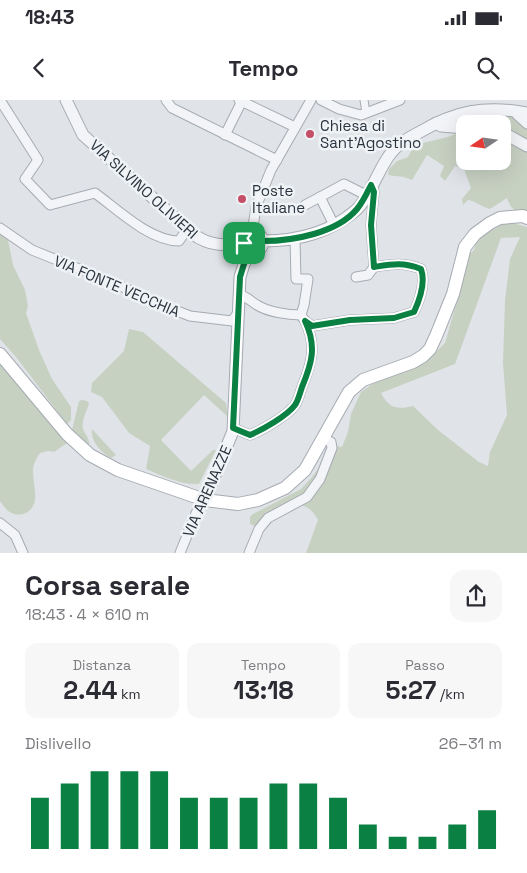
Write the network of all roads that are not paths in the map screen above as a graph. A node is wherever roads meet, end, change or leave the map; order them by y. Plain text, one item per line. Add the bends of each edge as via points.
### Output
1 (0, 100) edge
2 (66, 100) edge
3 (166, 100) edge
4 (241, 100) edge
5 (311, 100) edge
6 (321, 100) edge
7 (364, 100) edge
8 (400, 100) edge
9 (521, 112) edge
10 (366, 114) junction
11 (436, 123) junction
12 (527, 124) edge
13 (456, 127) edge
14 (294, 128) junction
15 (225, 135) junction
16 (511, 137) edge
17 (527, 146) edge
18 (277, 160) junction
19 (369, 190) junction
20 (320, 197) junction
21 (305, 205) dead end
22 (527, 218) edge
23 (334, 225) junction
24 (0, 228) edge
25 (187, 229) junction
26 (252, 233) junction
27 (295, 239) junction
28 (263, 241) junction
29 (248, 247) junction
30 (374, 267) junction
31 (356, 277) dead end
32 (239, 295) junction
33 (239, 313) junction
34 (303, 318) junction
35 (0, 354) edge
36 (233, 428) junction
37 (323, 438) junction
38 (205, 500) junction
39 (0, 523) edge
40 (24, 553) edge
41 (180, 553) edge
42 (249, 553) edge

1 - 25 street via 38,160 25,179 50,205 95,193 162,239 179,241
2 - 25 street, VIA SILVINO OLIVIERI via 83,135
3 - 15 street via 172,108
4 - 14 street
4 - 15 street
5 - 14 street
6 - 10 street via 339,109
7 - 10 street
8 - 10 street
9 - 11 street via 472,110
9 - 12 street via 517,115
11 - 13 street
11 - 19 street via 390,154
14 - 18 street
15 - 18 street
16 - 17 street
18 - 26 street via 254,212
19 - 20 street via 344,184
19 - 23 street via 356,210
19 - 30 street via 374,192 371,225
20 - 21 street
20 - 23 street
22 - 37 main road via 500,218 474,234 465,247 453,294 430,349 413,362 357,383
23 - 27 street
24 - 33 street, VIA FONTE VECCHIA via 32,250 190,316 232,321
25 - 29 street, VIA SILVINO OLIVIERI via 200,240 212,244
26 - 28 street
26 - 29 street via 247,236
27 - 28 street
27 - 34 street via 296,279 308,279
28 - 29 street via 260,250
29 - 32 street, VIA ARENAZZE
30 - 31 street via 368,275
30 - 34 street via 408,264 421,269 424,278 414,312 394,318 312,326
32 - 33 street, VIA ARENAZZE
32 - 34 street via 258,306
33 - 36 street, VIA ARENAZZE
34 - 36 street via 313,345 310,367 295,405 261,431 250,435
35 - 38 main road via 58,423 94,458 118,470
36 - 38 street, VIA ARENAZZE
37 - 38 main road via 305,470 285,488 258,500 238,504
37 - 42 street via 331,442 332,448 320,479 307,497 268,518 259,529
38 - 41 street, VIA ARENAZZE
39 - 40 street via 15,536

